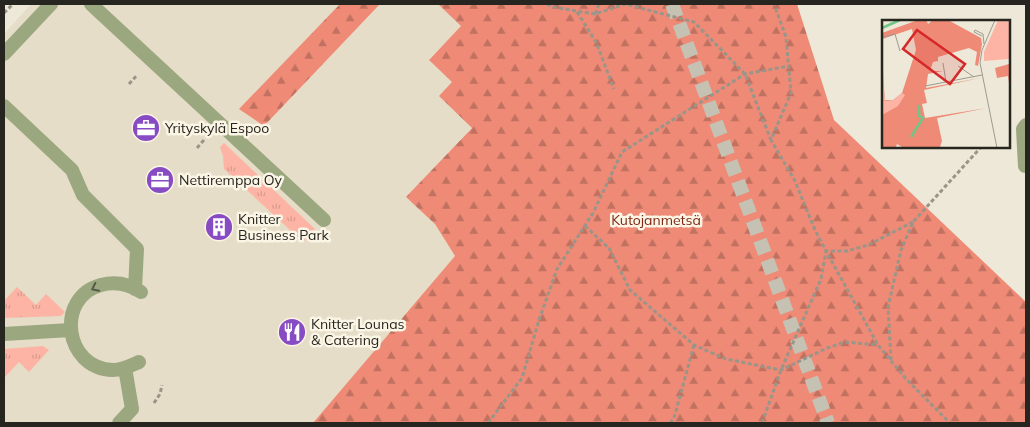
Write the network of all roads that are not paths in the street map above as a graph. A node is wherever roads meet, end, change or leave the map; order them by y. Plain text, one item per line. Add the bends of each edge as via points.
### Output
1 (51, 4) edge
2 (92, 4) edge
3 (4, 54) edge
4 (4, 106) edge
5 (1026, 125) edge
6 (1025, 166) dead end
7 (324, 220) dead end
8 (70, 330) junction
9 (4, 334) edge
10 (139, 362) dead end
11 (125, 368) junction
12 (119, 423) edge

1 - 3 lane
2 - 7 lane
4 -> 8 lane via 72,170 83,195 137,250 138,290 122,284 96,286 76,304
5 - 6 lane via 1023,129
8 - 9 lane
8 - 11 lane via 73,343 89,362 100,368
10 - 11 lane
11 - 12 lane via 132,409

